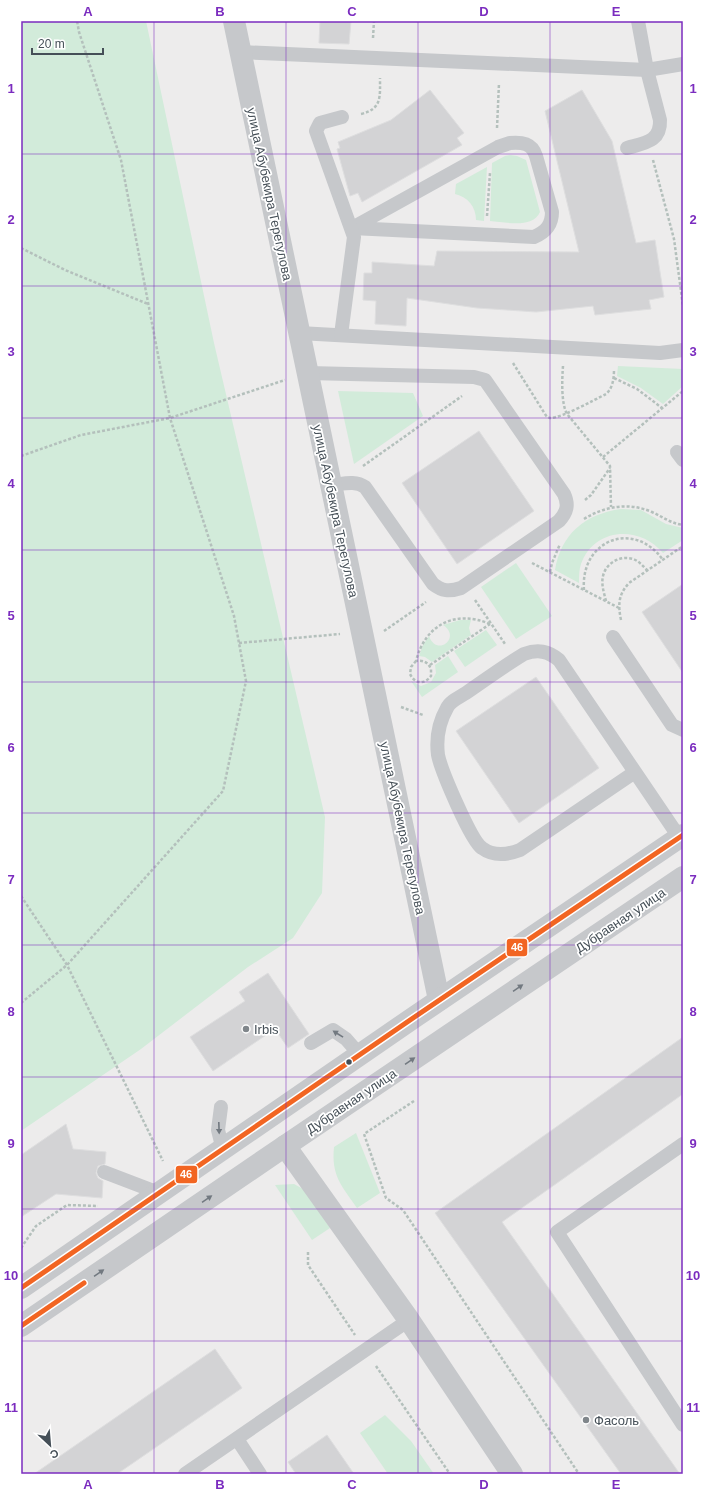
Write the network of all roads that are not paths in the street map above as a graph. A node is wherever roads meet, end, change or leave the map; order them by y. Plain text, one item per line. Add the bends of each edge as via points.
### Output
1 (234, 21) edge
2 (638, 21) edge
3 (240, 52) junction
4 (683, 64) edge
5 (647, 70) junction
6 (342, 117) road end
7 (627, 148) dead end
8 (352, 228) junction
9 (299, 333) junction
10 (341, 335) junction
11 (683, 350) edge
12 (308, 373) junction
13 (331, 485) junction
14 (613, 637) road end
15 (683, 730) edge
16 (635, 772) junction
17 (681, 836) edge
18 (630, 871) junction
19 (683, 877) edge
20 (650, 900) junction
21 (439, 1000) junction
22 (311, 1043) dead end
23 (360, 1055) junction
24 (220, 1107) dead end
25 (267, 1120) junction
26 (683, 1144) edge
27 (285, 1146) junction
28 (223, 1150) junction
29 (104, 1172) dead end
30 (166, 1188) junction
31 (21, 1288) edge
32 (409, 1320) junction
33 (21, 1326) edge
34 (683, 1425) edge
35 (237, 1440) junction
36 (185, 1474) edge
37 (260, 1474) edge
38 (512, 1474) edge

1 - 3 street, улица Абубекира Терегулова
2 - 5 lane
3 - 5 lane
3 - 9 street, улица Абубекира Терегулова
4 - 5 lane
5 - 7 lane via 660,128 649,142
6 - 8 lane via 320,123 316,131
8 - 8 lane via 493,150 505,144 517,143 526,143 532,148 552,212 551,221 545,230 534,237
8 - 10 lane via 354,241
9 - 10 lane
9 - 12 street, улица Абубекира Терегулова
10 - 11 lane via 660,353
12 - 13 street, улица Абубекира Терегулова
12 - 13 lane via 474,377 485,380 564,494 567,509 559,521 465,585 453,591 443,590 432,584 369,491 362,485 351,482
13 - 21 street, улица Абубекира Терегулова
14 - 15 lane via 672,725
16 - 16 lane via 559,660 544,651 534,651 515,659 448,706 441,720 438,744 440,764 469,829 481,848 492,853 510,854 520,850
16 - 17 lane
17 - 18 street
18 - 20 street
18 - 21 street
19 - 20 street, Дубравная улица
27 -> 20 street, Дубравная улица
21 - 23 street
23 -> 22 lane via 346,1039 333,1030
23 - 25 street
24 -> 28 lane via 218,1130
25 - 27 street
25 - 28 street
26 - 34 lane via 557,1232
27 - 32 street
33 -> 27 street, Дубравная улица
28 - 30 street
29 - 30 lane
30 - 31 street
32 - 35 lane
32 - 38 street
35 - 36 lane
35 - 37 lane

